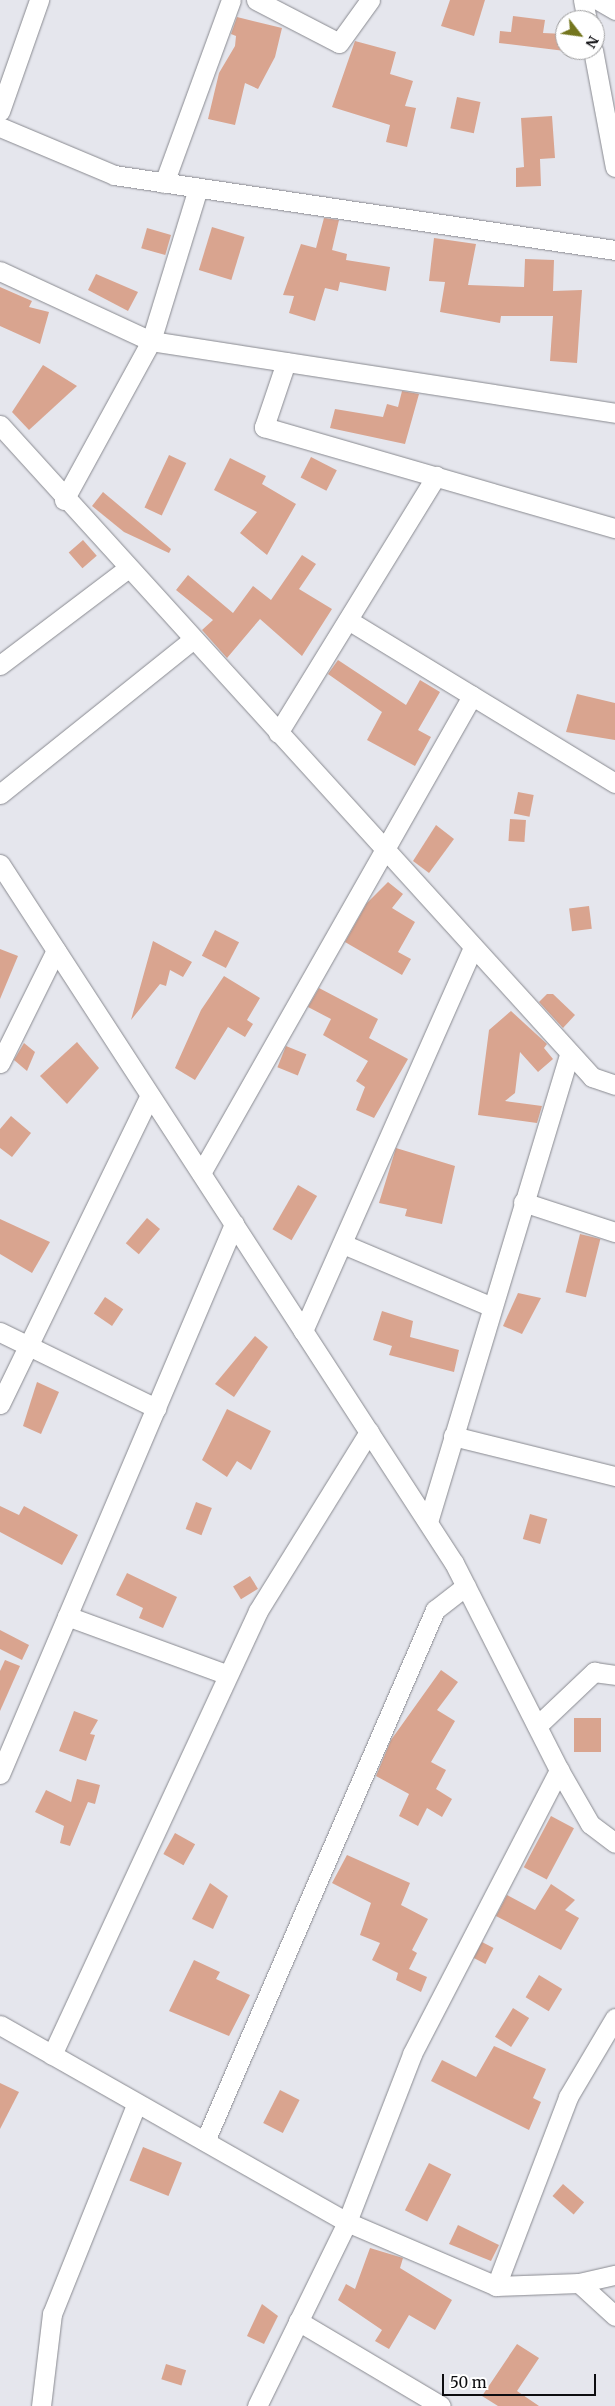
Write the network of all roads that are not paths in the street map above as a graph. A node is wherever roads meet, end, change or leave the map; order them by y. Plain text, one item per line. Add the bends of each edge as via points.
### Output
1 (39, 0) edge
2 (230, 0) edge
3 (256, 0) edge
4 (370, 0) edge
5 (598, 0) edge
6 (615, 10) edge
7 (595, 60) edge
8 (0, 111) edge
9 (0, 127) edge
10 (615, 166) edge
11 (164, 183) junction
12 (198, 188) junction
13 (615, 250) edge
14 (0, 271) edge
15 (151, 341) junction
16 (286, 362) junction
17 (615, 412) edge
18 (0, 425) edge
19 (436, 476) junction
20 (64, 500) junction
21 (615, 528) edge
22 (127, 569) junction
23 (348, 620) junction
24 (192, 640) junction
25 (0, 666) edge
26 (472, 696) junction
27 (278, 734) junction
28 (615, 783) edge
29 (0, 794) edge
30 (384, 850) junction
31 (0, 864) edge
32 (473, 947) junction
33 (56, 950) junction
34 (570, 1053) junction
35 (0, 1063) edge
36 (615, 1086) edge
37 (150, 1095) junction
38 (201, 1173) junction
39 (523, 1202) junction
40 (234, 1224) junction
41 (615, 1232) edge
42 (343, 1244) junction
43 (490, 1306) junction
44 (303, 1331) junction
45 (0, 1332) edge
46 (28, 1346) junction
47 (0, 1404) edge
48 (156, 1408) junction
49 (369, 1432) junction
50 (453, 1436) junction
51 (615, 1476) edge
52 (428, 1522) junction
53 (466, 1586) junction
54 (67, 1616) junction
55 (228, 1675) junction
56 (615, 1675) edge
57 (537, 1726) junction
58 (559, 1770) junction
59 (0, 1774) edge
60 (615, 1844) edge
61 (615, 2018) edge
62 (0, 2025) edge
63 (52, 2055) junction
64 (137, 2103) junction
65 (205, 2141) junction
66 (347, 2222) junction
67 (615, 2275) edge
68 (579, 2283) junction
69 (496, 2286) junction
70 (615, 2316) edge
71 (298, 2321) junction
72 (41, 2406) edge
73 (256, 2406) edge
74 (441, 2406) edge

1 - 8 street
2 - 11 street
3 - 4 street via 339,44
5 - 6 street
7 - 10 street
9 - 11 street via 114,175
11 - 12 street
12 - 13 street
12 - 15 street
14 - 15 street
15 - 16 street
15 - 20 street
16 - 17 street
16 - 19 street via 264,427
18 - 20 street
19 - 21 street
19 - 23 street
20 - 22 street
22 - 24 street
22 - 25 street
23 - 26 street
23 - 27 street
24 - 27 street
24 - 29 street
26 - 28 street
26 - 30 street
27 - 30 street
30 - 32 street
30 - 38 street
31 - 33 street
32 - 34 street
32 - 42 street
33 - 35 street
33 - 37 street
34 - 36 street via 592,1077
34 - 39 street
37 - 38 street
37 - 46 street
38 - 40 street
39 - 41 street
39 - 43 street
40 - 44 street
40 - 48 street
42 - 43 street
42 - 44 street
43 - 50 street
44 - 49 street
45 - 46 street
46 - 47 street
46 - 48 street
48 - 54 street
49 - 52 street
49 - 55 street via 258,1611
50 - 51 street
50 - 52 street
52 - 53 street
53 - 57 street
53 - 65 street via 435,1610
54 - 55 street
54 - 59 street
55 - 63 street
56 - 57 street via 594,1672
57 - 58 street
58 - 60 street via 590,1824
58 - 66 street via 412,2054
61 - 69 street via 568,2097
62 - 63 street
63 - 64 street
64 - 65 street
64 - 72 street via 52,2314
65 - 66 street
66 - 69 street
66 - 71 street
67 - 68 street
68 - 69 street
68 - 70 street
71 - 73 street
71 - 74 street

